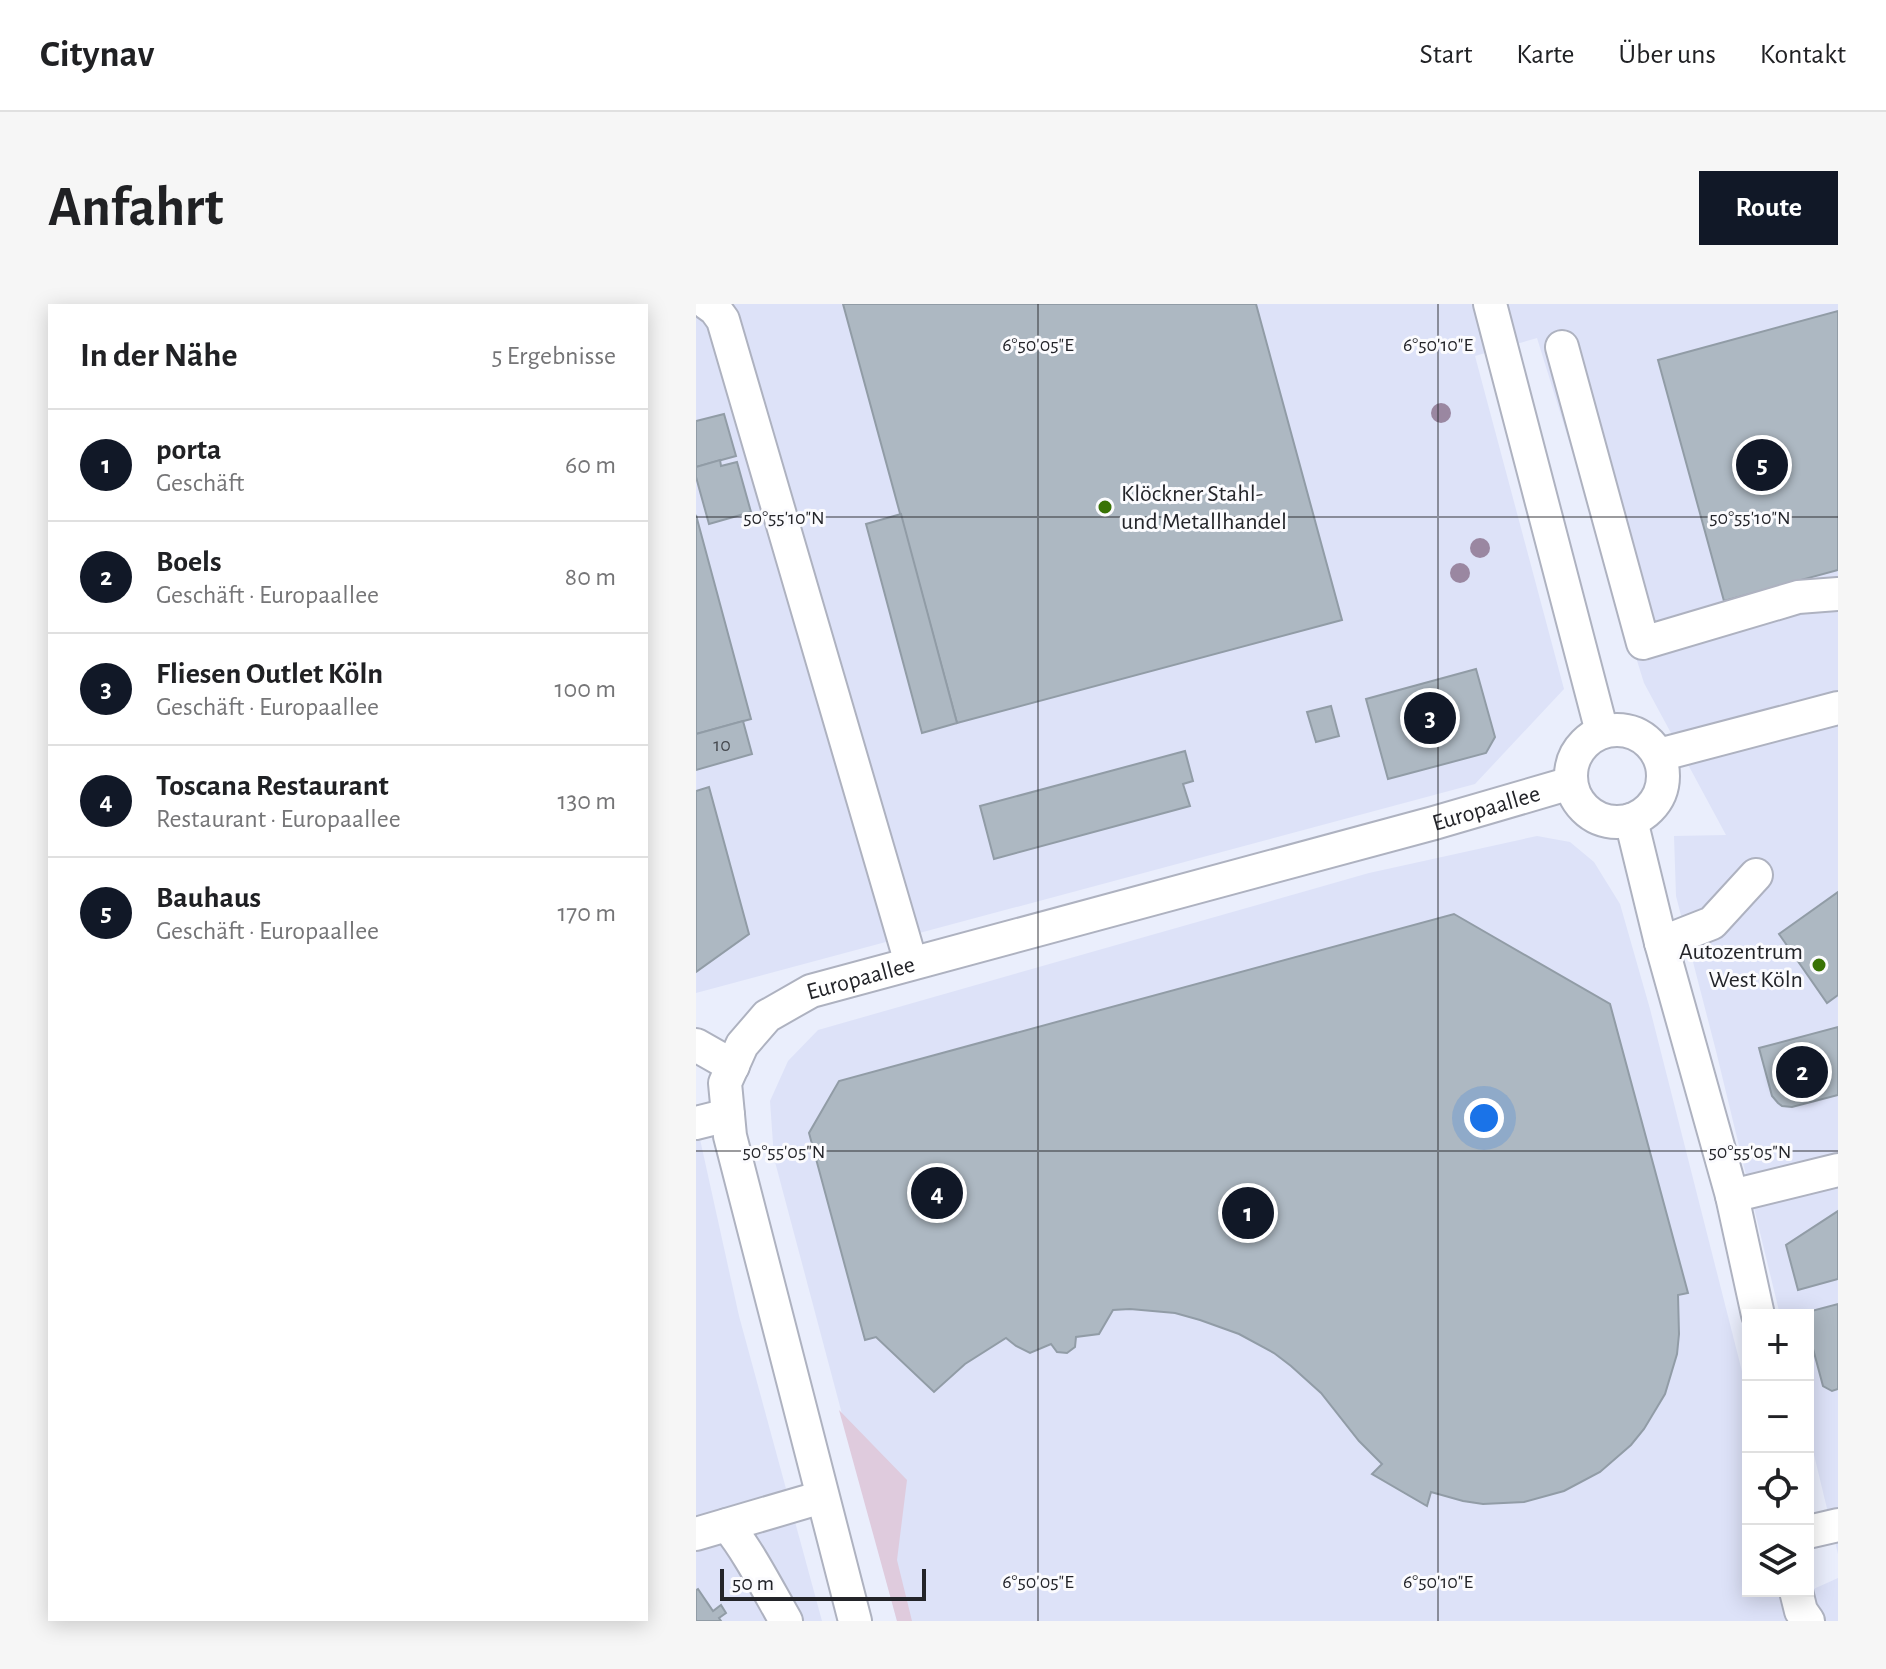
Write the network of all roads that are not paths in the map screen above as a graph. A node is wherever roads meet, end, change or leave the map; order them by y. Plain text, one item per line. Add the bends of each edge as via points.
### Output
1 (708, 304) edge
2 (1490, 304) edge
3 (1562, 347) dead end
4 (1838, 594) edge
5 (1838, 708) edge
6 (1602, 732) junction
7 (1659, 755) junction
8 (1571, 783) junction
9 (1631, 820) junction
10 (1756, 875) dead end
11 (1661, 943) junction
12 (911, 963) junction
13 (696, 1045) edge
14 (733, 1066) junction
15 (728, 1115) junction
16 (696, 1123) edge
17 (1838, 1170) edge
18 (1732, 1196) junction
19 (1757, 1309) edge
20 (822, 1497) junction
21 (727, 1525) junction
22 (1838, 1525) edge
23 (1814, 1531) edge
24 (696, 1534) edge
25 (1798, 1597) edge
26 (786, 1621) edge
27 (855, 1621) edge
28 (1808, 1621) edge

1 - 12 street via 723,320
2 - 6 street
3 - 4 street via 1643,643 1798,597
5 - 7 street
6 - 7 street via 1635,732
6 - 8 street, Europaallee via 1577,752
7 - 9 street via 1662,786 1656,801
8 - 9 street, Europaallee via 1593,815
8 - 12 street, Europaallee
9 - 11 street
10 - 11 street via 1712,923
11 - 18 street
12 - 14 street, Europaallee via 811,991 767,1016 742,1045
13 - 14 street
14 - 15 street, Europaallee via 725,1083
15 - 16 street
15 - 20 street, Europaallee
17 - 18 street
18 - 19 street
20 - 21 street
20 - 27 street, Europaallee
21 - 24 street
21 - 26 street
22 - 23 street
25 - 28 street

